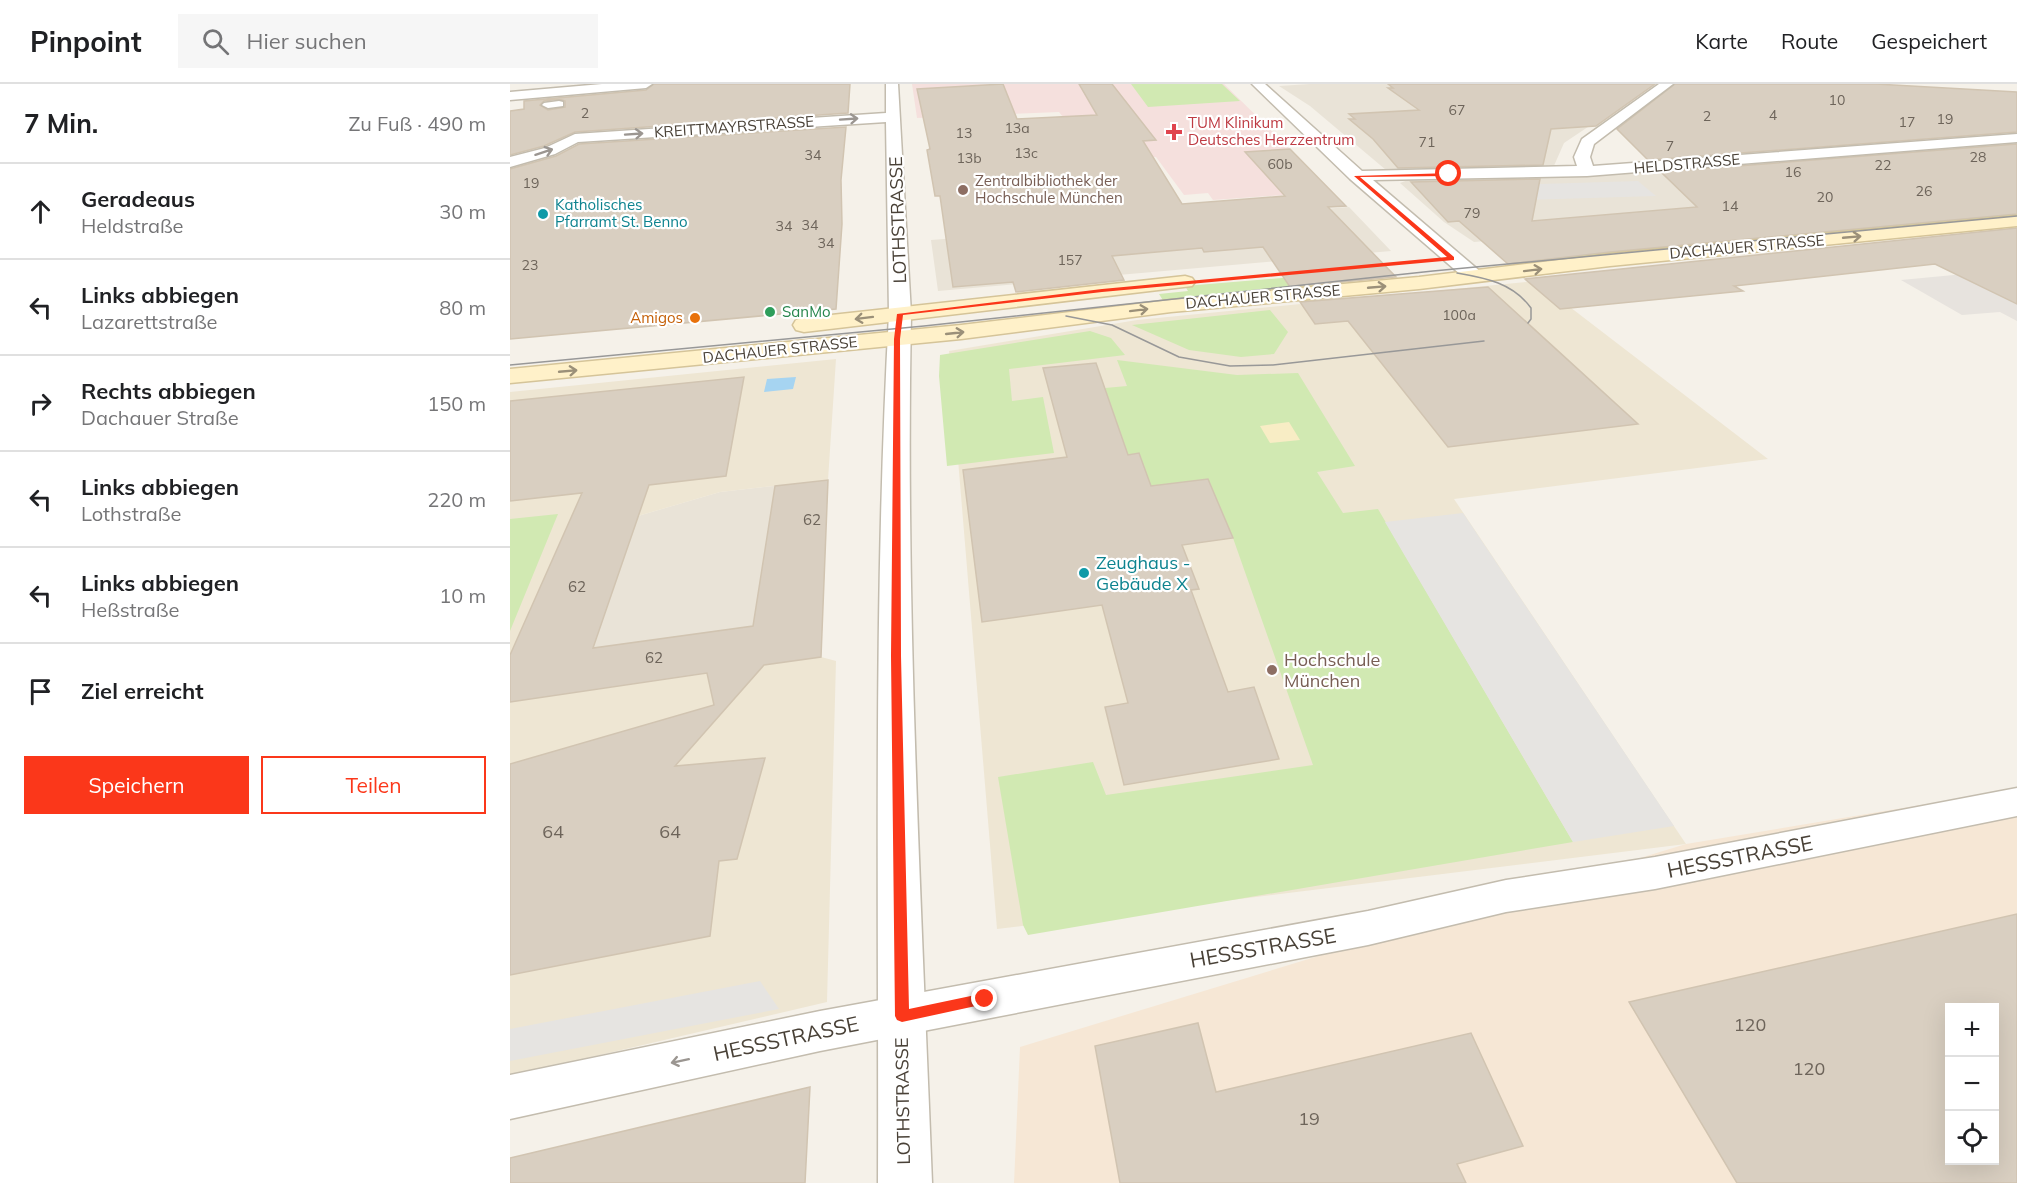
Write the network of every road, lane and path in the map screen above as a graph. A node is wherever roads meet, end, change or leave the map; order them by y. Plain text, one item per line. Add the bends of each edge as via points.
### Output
1 (646, 84) edge
2 (892, 84) edge
3 (1258, 84) edge
4 (1667, 84) edge
5 (510, 96) edge
6 (555, 100) junction
7 (893, 117) junction
8 (567, 129) junction
9 (2017, 138) edge
10 (510, 162) edge
11 (1587, 171) junction
12 (1356, 176) junction
13 (2017, 207) edge
14 (2017, 221) edge
15 (1519, 252) dead end
16 (1480, 256) dead end
17 (1452, 258) junction
18 (1430, 260) dead end
19 (1474, 277) junction
20 (1209, 280) dead end
21 (900, 314) junction
22 (783, 327) dead end
23 (897, 339) junction
24 (510, 376) edge
25 (2017, 802) edge
26 (902, 1016) junction
27 (510, 1097) edge
28 (905, 1183) edge

1 - 6 street
2 - 7 street, LOTHSTRASSE
3 - 12 street
4 - 11 street via 1587,142 1582,157
5 - 6 street
6 - 8 street
8 -> 7 street, KREITTMAYRSTRASSE
7 - 21 street, LOTHSTRASSE
10 -> 8 street via 550,151
9 - 11 street, HELDSTRASSE
11 - 12 street, HELDSTRASSE
12 - 17 street
13 - 15 main road, DACHAUER STRASSE
19 -> 14 main road, DACHAUER STRASSE
16 - 17 main road
17 - 18 main road
17 - 19 street
23 -> 19 main road, DACHAUER STRASSE via 1171,306
20 - 21 main road, DACHAUER STRASSE
21 -> 22 main road, DACHAUER STRASSE
21 - 23 street, LOTHSTRASSE
24 -> 23 main road, DACHAUER STRASSE
23 - 26 street, LOTHSTRASSE via 896,682
25 - 26 street, HESSSTRASSE via 1655,873 1506,896 1368,928
26 -> 27 street, HESSSTRASSE
26 - 28 street, LOTHSTRASSE

